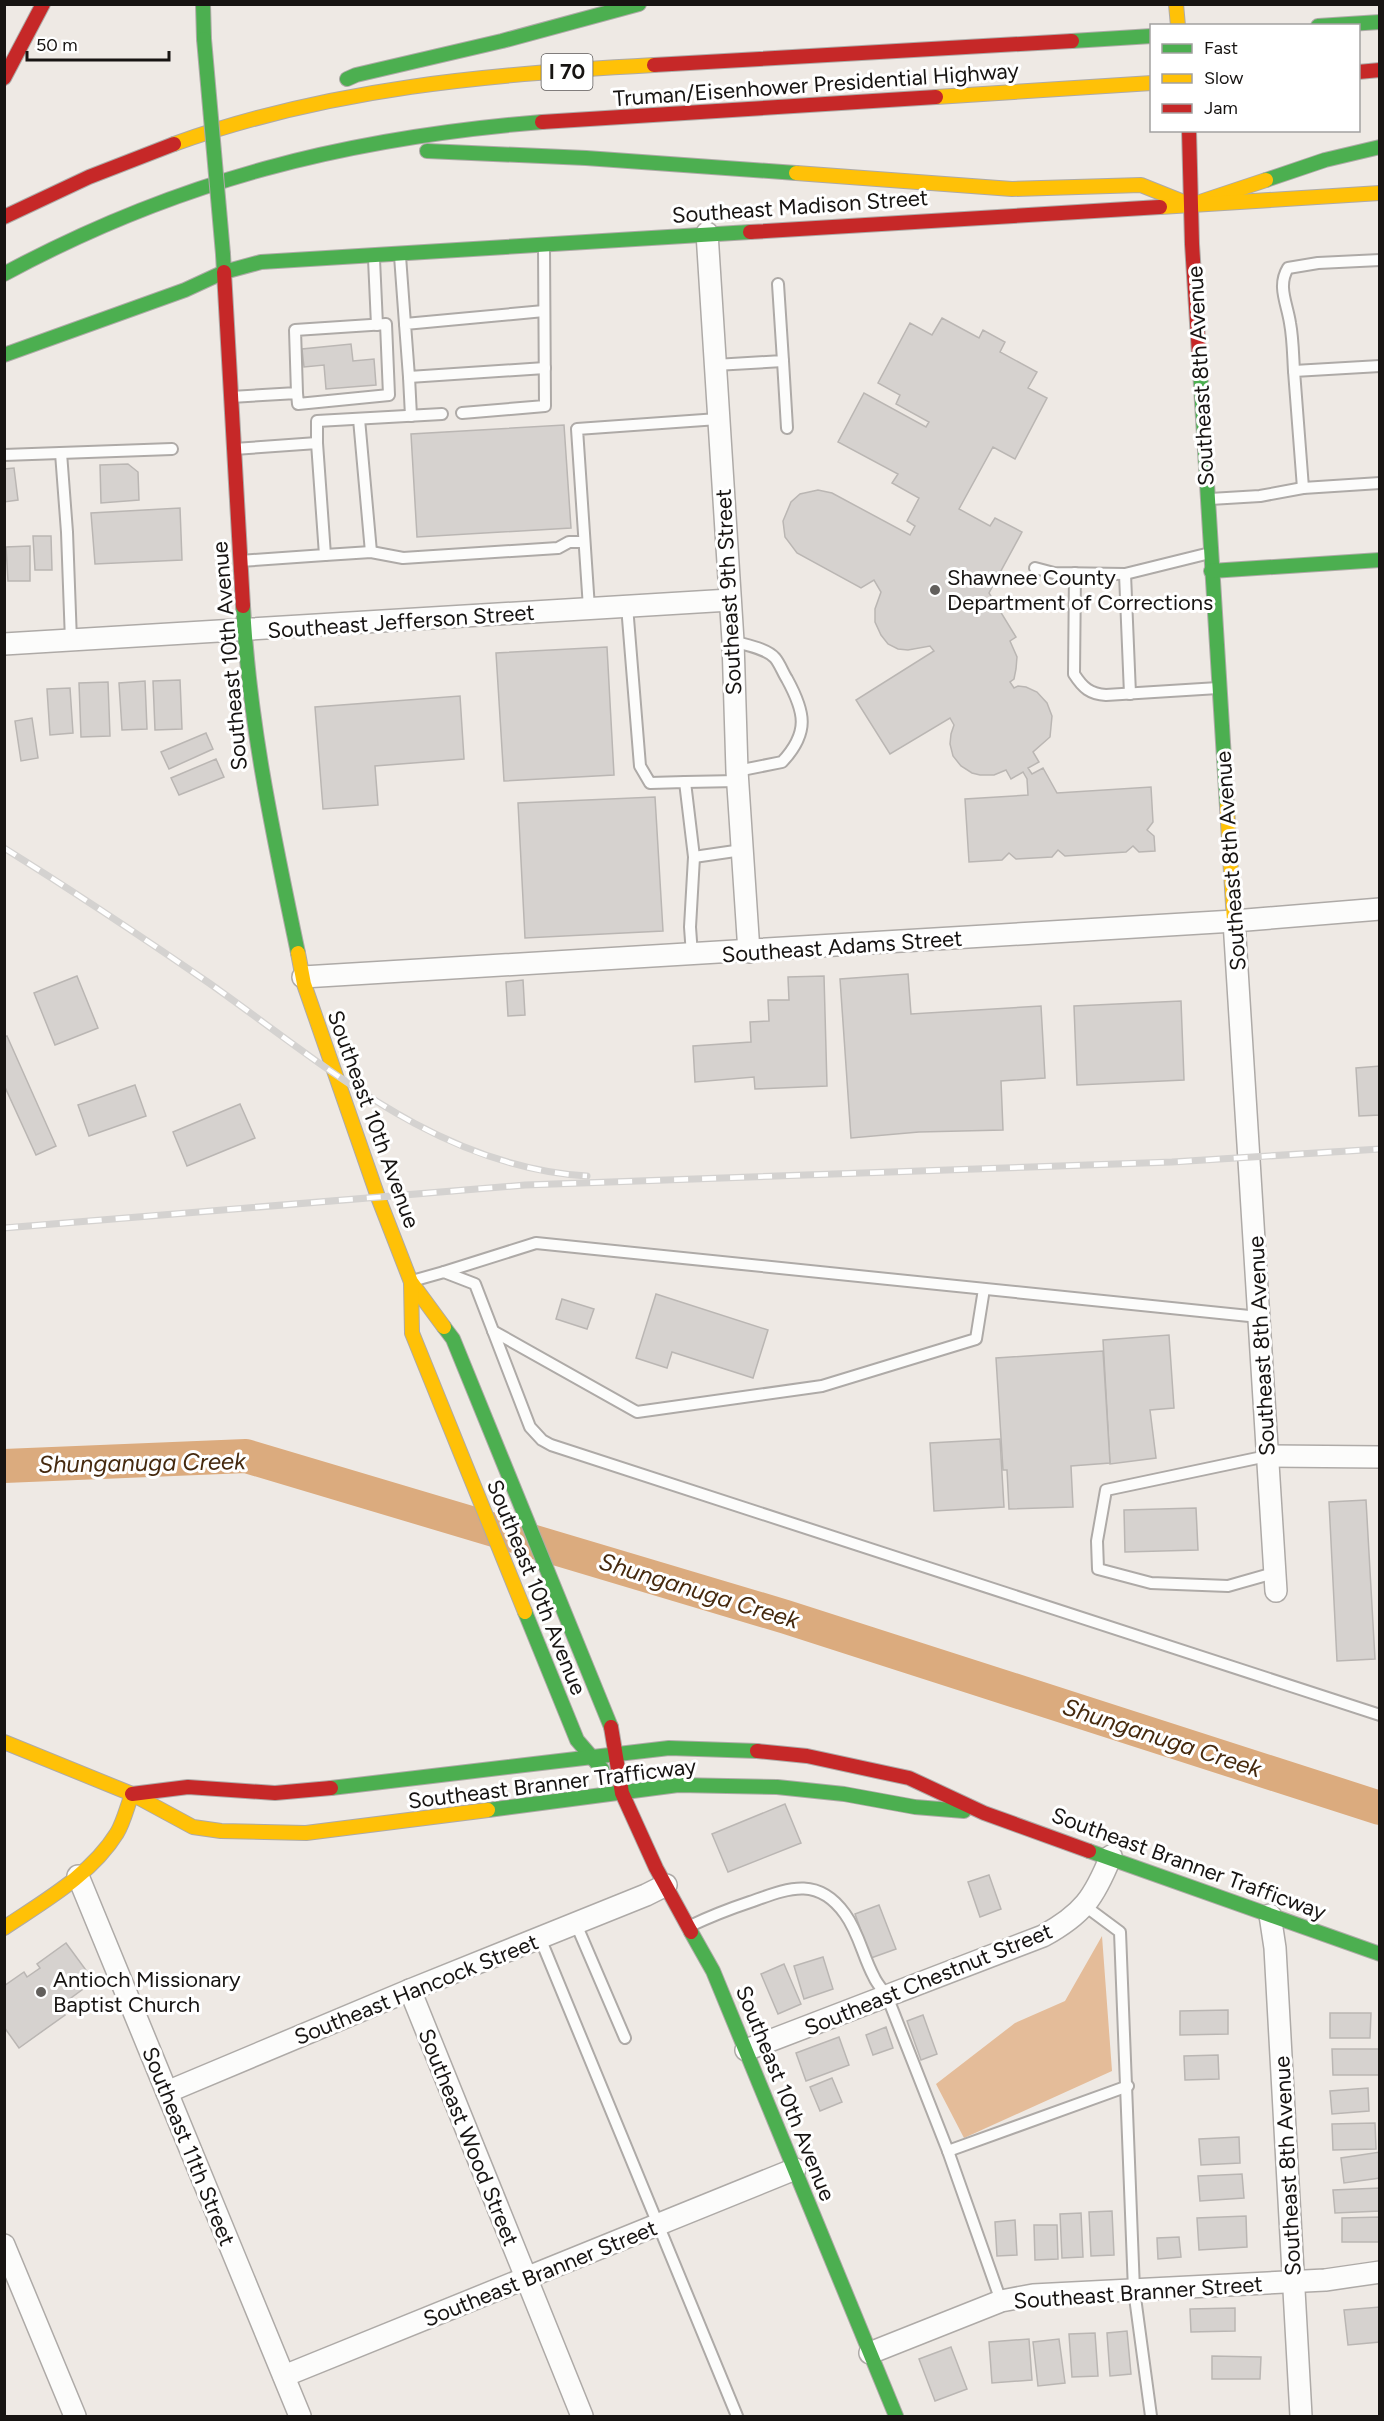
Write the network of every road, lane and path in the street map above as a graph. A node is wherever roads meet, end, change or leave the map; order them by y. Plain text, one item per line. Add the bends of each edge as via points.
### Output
1 (43, 4) edge
2 (203, 4) edge
3 (639, 4) edge
4 (1176, 4) edge
5 (1380, 22) edge
6 (1178, 24) edge
7 (1349, 24) edge
8 (1150, 36) edge
9 (1380, 70) edge
10 (1360, 72) edge
11 (4, 78) edge
12 (1150, 84) edge
13 (277, 113) junction
14 (1189, 137) edge
15 (1380, 147) edge
16 (290, 162) junction
17 (1380, 193) edge
18 (1191, 205) junction
19 (4, 217) edge
20 (707, 233) junction
21 (543, 244) junction
22 (400, 253) junction
23 (374, 254) junction
24 (1380, 260) edge
25 (224, 272) junction
26 (4, 274) edge
27 (778, 284) dead end
28 (544, 311) junction
29 (405, 324) junction
30 (377, 325) junction
31 (4, 355) edge
32 (783, 361) junction
33 (715, 365) junction
34 (1380, 366) edge
35 (545, 368) junction
36 (1294, 371) junction
37 (409, 377) junction
38 (297, 393) junction
39 (231, 397) junction
40 (462, 413) dead end
41 (442, 414) dead end
42 (411, 416) junction
43 (359, 419) junction
44 (718, 419) junction
45 (787, 428) dead end
46 (317, 443) junction
47 (172, 449) dead end
48 (234, 449) junction
49 (61, 453) junction
50 (4, 455) edge
51 (1380, 483) edge
52 (1303, 488) junction
53 (1207, 499) junction
54 (584, 542) junction
55 (371, 552) junction
56 (1210, 553) junction
57 (325, 555) junction
58 (1380, 560) edge
59 (240, 561) junction
60 (1035, 568) dead end
61 (1211, 571) junction
62 (1075, 573) junction
63 (1125, 574) junction
64 (730, 600) junction
65 (627, 606) junction
66 (589, 608) junction
67 (244, 631) junction
68 (71, 641) junction
69 (733, 641) junction
70 (4, 644) edge
71 (1219, 688) junction
72 (1130, 694) junction
73 (737, 776) junction
74 (686, 782) junction
75 (742, 850) junction
76 (694, 857) junction
77 (1380, 909) edge
78 (1234, 921) junction
79 (749, 951) junction
80 (692, 955) junction
81 (303, 978) junction
82 (444, 1272) junction
83 (411, 1282) junction
84 (984, 1289) junction
85 (1259, 1317) junction
86 (494, 1331) junction
87 (1267, 1456) junction
88 (1380, 1457) edge
89 (1275, 1582) joint
90 (1380, 1714) edge
91 (4, 1742) edge
92 (617, 1755) junction
93 (592, 1758) junction
94 (622, 1793) junction
95 (132, 1794) junction
96 (984, 1812) junction
97 (1111, 1856) junction
98 (78, 1876) junction
99 (666, 1885) junction
100 (1085, 1906) junction
101 (1270, 1915) junction
102 (576, 1924) junction
103 (690, 1927) junction
104 (4, 1928) edge
105 (540, 1938) junction
106 (1380, 1954) edge
107 (410, 1990) junction
108 (887, 1996) junction
109 (625, 2038) dead end
110 (746, 2050) junction
111 (1128, 2086) junction
112 (167, 2092) junction
113 (948, 2151) junction
114 (795, 2169) junction
115 (659, 2226) junction
116 (4, 2245) edge
117 (1380, 2272) edge
118 (526, 2279) junction
119 (1293, 2282) junction
120 (1134, 2290) junction
121 (1001, 2301) junction
122 (870, 2353) junction
123 (284, 2376) junction
124 (75, 2416) edge
125 (300, 2416) edge
126 (582, 2416) edge
127 (737, 2416) edge
128 (896, 2416) edge
129 (1151, 2416) edge
130 (1301, 2416) edge

1 - 11 main road
2 - 25 main road, Southeast 10th Avenue, bridge
3 - 13 main road via 356,75
4 - 6 main road
5 - 7 main road
8 - 13 main road, Truman/Eisenhower Presidential Highway / I 70 via 527,75 361,94
9 - 10 main road
12 - 16 main road, Truman/Eisenhower Presidential Highway / I 70 via 452,131 366,144
13 - 19 main road, Truman/Eisenhower Presidential Highway / I 70 via 214,130 116,165
14 - 18 main road, Southeast 8th Avenue
15 - 18 main road via 1325,160
16 - 18 main road via 411,152 586,158 1012,189 1141,185
16 - 26 main road, Truman/Eisenhower Presidential Highway / I 70 via 151,206
17 - 18 main road, Southeast Madison Street
18 - 20 main road, Southeast Madison Street
18 - 53 main road, Southeast 8th Avenue
20 - 21 main road, Southeast Madison Street
20 - 33 street, Southeast 9th Street
21 - 22 main road, Southeast Madison Street
21 - 28 lane
22 - 23 main road, Southeast Madison Street
22 - 29 lane
23 - 25 main road, Southeast Madison Street via 261,262
23 - 30 lane
24 - 36 lane via 1288,268 1282,278
25 - 31 main road, Southeast Madison Street via 185,290
25 - 39 main road, Southeast 10th Avenue
27 - 32 lane
28 - 29 lane
28 - 35 lane
29 - 37 lane
30 - 38 lane via 295,330
30 - 38 lane via 386,324 389,395 298,404
32 - 33 lane
32 - 45 lane
33 - 44 street, Southeast 9th Street
34 - 36 lane
35 - 37 lane
35 - 40 lane via 546,406
36 - 52 lane
37 - 42 lane
38 - 39 lane
39 - 48 main road, Southeast 10th Avenue
41 - 42 lane
42 - 43 lane
43 - 46 lane via 317,421
43 - 55 lane
44 - 54 lane via 577,429
44 - 64 street, Southeast 9th Street
46 - 48 lane
46 - 57 lane
47 - 49 lane
48 - 59 main road, Southeast 10th Avenue
49 - 50 lane
49 - 68 lane
51 - 52 lane
52 - 53 lane via 1260,496
53 - 56 main road, Southeast 8th Avenue
54 - 55 lane via 569,542 558,548 403,558
54 - 66 lane
55 - 57 lane
56 - 61 main road, Southeast 8th Avenue
56 - 63 lane
57 - 59 lane
58 - 61 main road
59 - 67 main road, Southeast 10th Avenue
60 - 62 lane
61 - 71 main road, Southeast 8th Avenue
62 - 63 lane
62 - 72 lane via 1074,674 1082,686 1096,694
63 - 72 lane
64 - 65 street, Southeast Jefferson Street
64 - 69 street, Southeast 9th Street
65 - 66 street, Southeast Jefferson Street
65 - 74 lane via 640,766 650,783
66 - 67 street, Southeast Jefferson Street
67 - 68 street, Southeast Jefferson Street
67 - 81 main road, Southeast 10th Avenue via 262,780
68 - 70 street, Southeast Jefferson Street
69 - 73 street, Southeast 9th Street
69 - 73 lane via 775,658 798,700 802,721 800,739 782,762
71 - 72 lane
71 - 78 main road, Southeast 8th Avenue
73 - 74 lane
73 - 75 street, Southeast 9th Street
74 - 76 lane
75 - 76 lane
75 - 79 street, Southeast 9th Street
76 - 80 lane
77 - 78 street, Southeast Adams Street
78 - 79 street, Southeast Adams Street
78 - 85 street, Southeast 8th Avenue
79 - 80 street, Southeast Adams Street
80 - 81 street, Southeast Adams Street
81 - 83 main road, Southeast 10th Avenue
82 - 83 lane
82 - 84 lane via 536,1243
82 - 86 lane via 475,1284
83 - 92 main road, Southeast 10th Avenue via 453,1339 614,1734
83 - 93 main road, Southeast 10th Avenue via 412,1333 577,1740
84 - 85 lane
84 - 86 lane via 976,1339 822,1386 637,1412
85 - 87 street, Southeast 8th Avenue
86 - 90 lane via 530,1427 551,1444
87 - 88 street
87 - 89 street, Southeast 8th Avenue
87 - 89 lane via 1106,1490 1097,1541 1098,1569 1151,1583 1228,1586
91 - 95 main road, Southeast Branner Trafficway
92 - 93 main road, Southeast Branner Trafficway
92 - 94 main road, Southeast 10th Avenue
92 - 96 main road, Southeast Branner Trafficway via 669,1748 807,1756 909,1778
93 - 94 main road, Southeast 10th Avenue
93 - 95 main road, Southeast Branner Trafficway via 309,1790 245,1792 188,1788
94 - 95 main road, Southeast Branner Trafficway via 278,1834 193,1827
94 - 96 main road, Southeast Branner Trafficway via 678,1785 777,1787 915,1807
94 - 99 main road, Southeast 10th Avenue
95 - 98 main road via 117,1833
96 - 97 main road, Southeast Branner Trafficway
97 - 100 street, Southeast Chestnut Street via 1100,1884
97 - 101 main road, Southeast Branner Trafficway
98 - 104 main road
98 - 112 street, Southeast 11th Street
99 - 102 street, Southeast Hancock Street
99 - 103 main road, Southeast 10th Avenue
100 - 108 street, Southeast Chestnut Street via 1043,1936
100 - 111 lane via 1120,1932
101 - 106 main road, Southeast Branner Trafficway
101 - 119 street, Southeast 8th Avenue
102 - 105 street, Southeast Hancock Street
102 - 109 lane
103 - 108 lane via 788,1888 810,1889 827,1896 845,1914 874,1978
103 - 110 main road, Southeast 10th Avenue
105 - 107 street, Southeast Hancock Street
105 - 115 lane
107 - 112 street, Southeast Hancock Street
107 - 118 street, Southeast Wood Street
108 - 110 street, Southeast Chestnut Street
108 - 113 lane
110 - 114 main road, Southeast 10th Avenue
111 - 113 lane
111 - 120 lane
112 - 123 street, Southeast 11th Street
113 - 121 lane
114 - 115 street, Southeast Branner Street
114 - 122 main road, Southeast 10th Avenue
115 - 118 street, Southeast Branner Street
115 - 127 lane
116 - 124 street
117 - 119 street, Southeast Branner Street
118 - 123 street, Southeast Branner Street
118 - 126 street, Southeast Wood Street
119 - 120 street, Southeast Branner Street
119 - 130 street, Southeast 8th Avenue
120 - 121 street, Southeast Branner Street via 1033,2295
120 - 129 lane
121 - 122 street, Southeast Branner Street
122 - 128 main road, Southeast 10th Avenue
123 - 125 street, Southeast 11th Street

